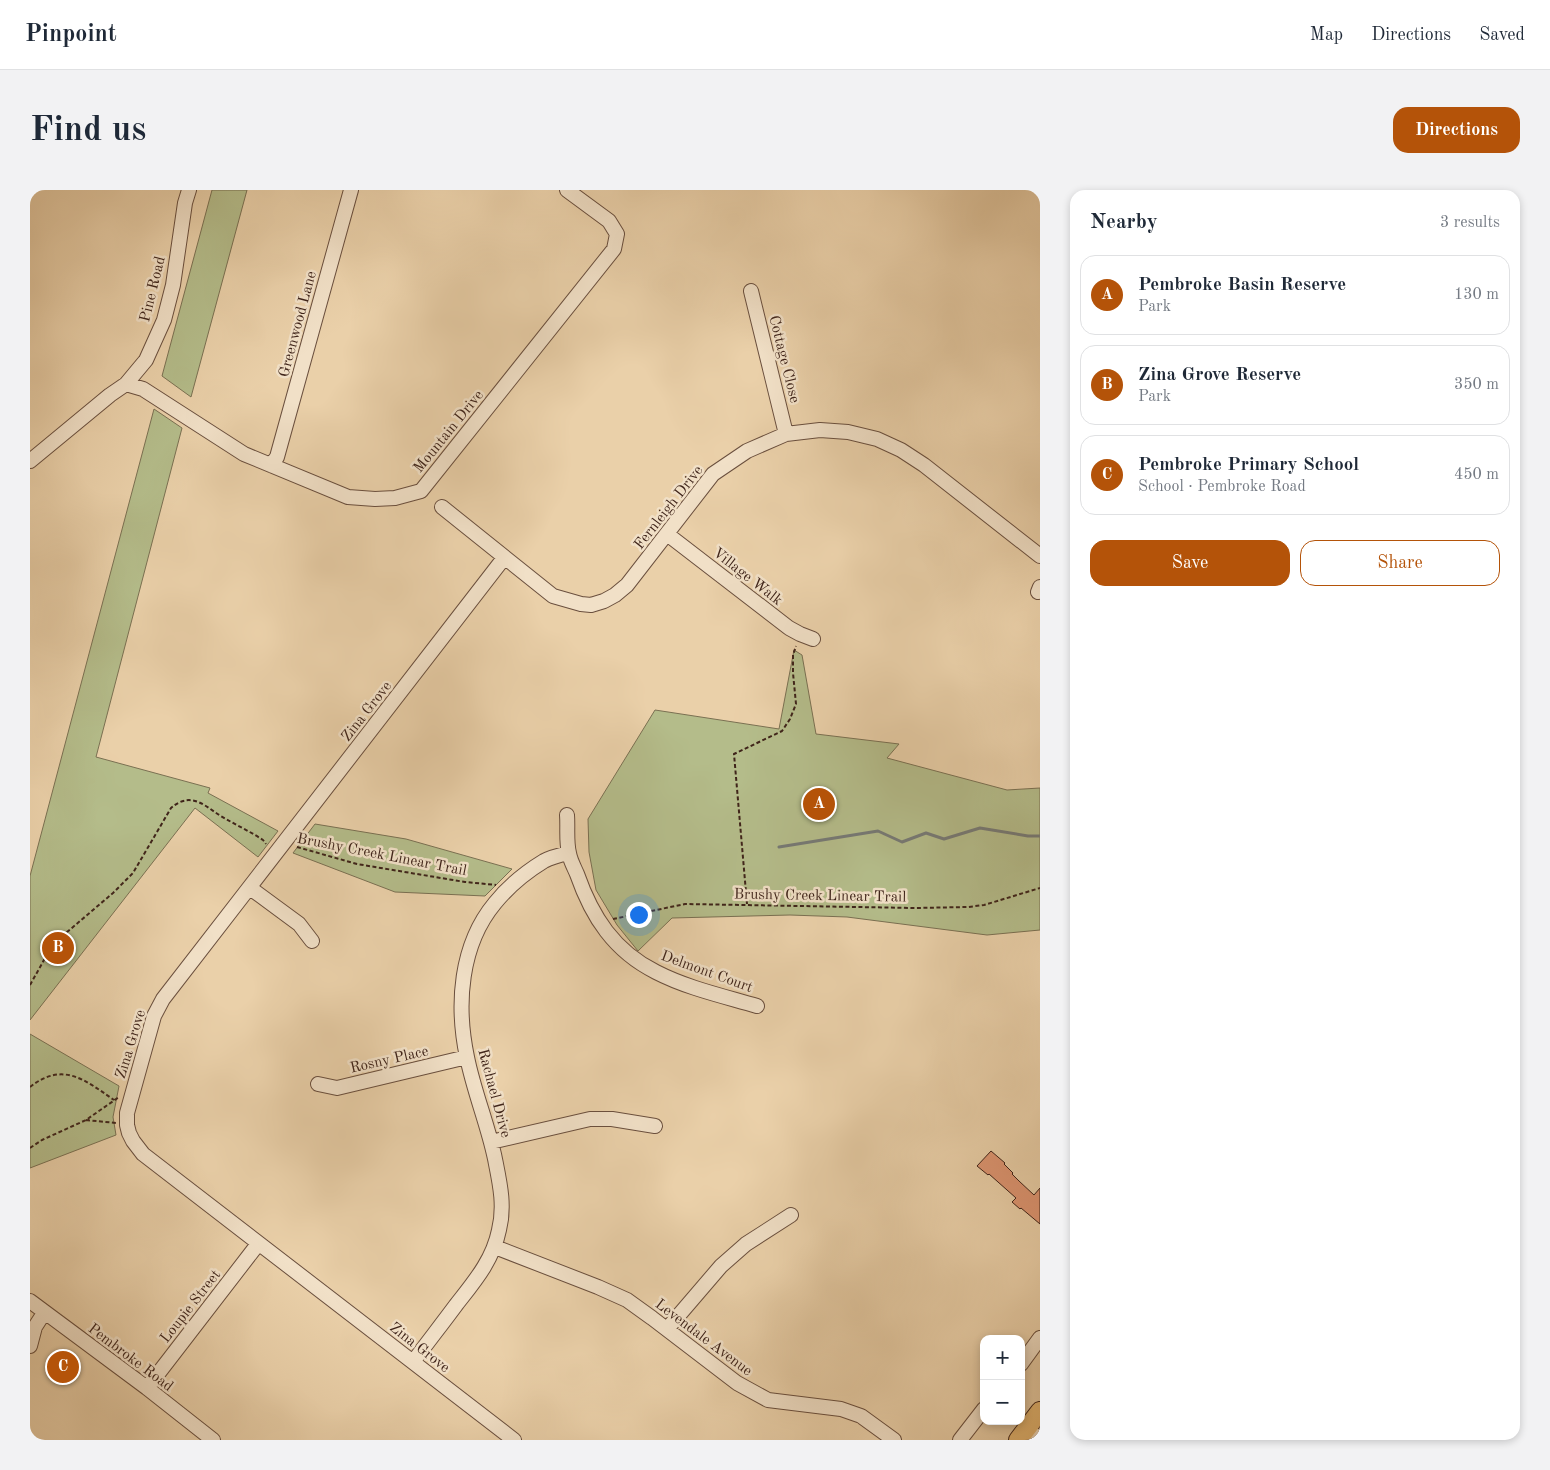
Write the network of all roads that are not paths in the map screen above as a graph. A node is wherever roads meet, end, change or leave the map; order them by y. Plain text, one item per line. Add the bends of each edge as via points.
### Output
1 (189, 190) edge
2 (351, 190) edge
3 (568, 190) edge
4 (751, 292) dead end
5 (126, 384) junction
6 (786, 434) junction
7 (30, 461) edge
8 (271, 465) junction
9 (442, 507) dead end
10 (667, 534) junction
11 (1040, 556) edge
12 (504, 558) junction
13 (813, 639) dead end
14 (567, 815) dead end
15 (569, 853) junction
16 (250, 888) junction
17 (312, 941) dead end
18 (757, 1006) dead end
19 (467, 1057) junction
20 (318, 1084) dead end
21 (655, 1126) dead end
22 (491, 1142) junction
23 (791, 1215) dead end
24 (258, 1244) junction
25 (495, 1247) junction
26 (30, 1301) edge
27 (44, 1312) junction
28 (668, 1329) junction
29 (1040, 1338) edge
30 (30, 1346) edge
31 (1025, 1359) edge
32 (413, 1362) junction
33 (147, 1388) junction
34 (1040, 1411) edge
35 (980, 1414) edge
36 (1028, 1436) edge
37 (213, 1440) edge
38 (514, 1440) edge
39 (894, 1440) edge
40 (960, 1440) edge

1 - 5 street, Pine Road via 164,320 146,360
2 - 8 street, Greenwood Lane via 277,457
3 - 8 street, Mountain Drive via 609,221 617,234 614,249 421,491 395,498 348,497
4 - 6 street, Cottage Close
5 - 7 street, Pine Road
5 - 8 street, Mountain Drive via 143,389 244,454
6 - 10 street, Fernleigh Drive via 747,450 713,474
6 - 11 street, Fernleigh Drive via 820,430 848,432 877,439 901,450
9 - 12 street, Fernleigh Drive
10 - 12 street, Fernleigh Drive via 627,585 609,598 591,605 554,596
10 - 13 street, Village Walk via 789,628
12 - 16 street, Zina Grove
14 - 15 street, Delmont Court
15 - 18 street, Delmont Court via 598,921 632,957 655,972
15 - 19 street, Rachael Drive via 543,862 506,890 488,912 470,947 461,987
16 - 17 street via 299,924
16 - 24 street, Zina Grove via 163,999 154,1016 127,1113 127,1125 142,1154
19 - 20 street, Rosny Place via 337,1088
19 - 22 street, Rachael Drive
21 - 22 street via 590,1119
22 - 25 street, Rachael Drive via 502,1195 500,1231
23 - 28 street via 746,1244 722,1266
24 - 32 street, Zina Grove
24 - 33 street, Loupie Street
25 - 28 street, Levendale Avenue via 628,1300
25 - 32 street, Rachael Drive via 485,1267
26 - 27 street, Pembroke Road
27 - 30 street via 35,1327
27 - 33 street, Pembroke Road
28 - 39 street, Levendale Avenue via 736,1383 768,1400 841,1409 861,1416
29 - 31 street
32 - 38 street, Zina Grove
33 - 37 street, Pembroke Road
34 - 36 main road
35 - 40 street

